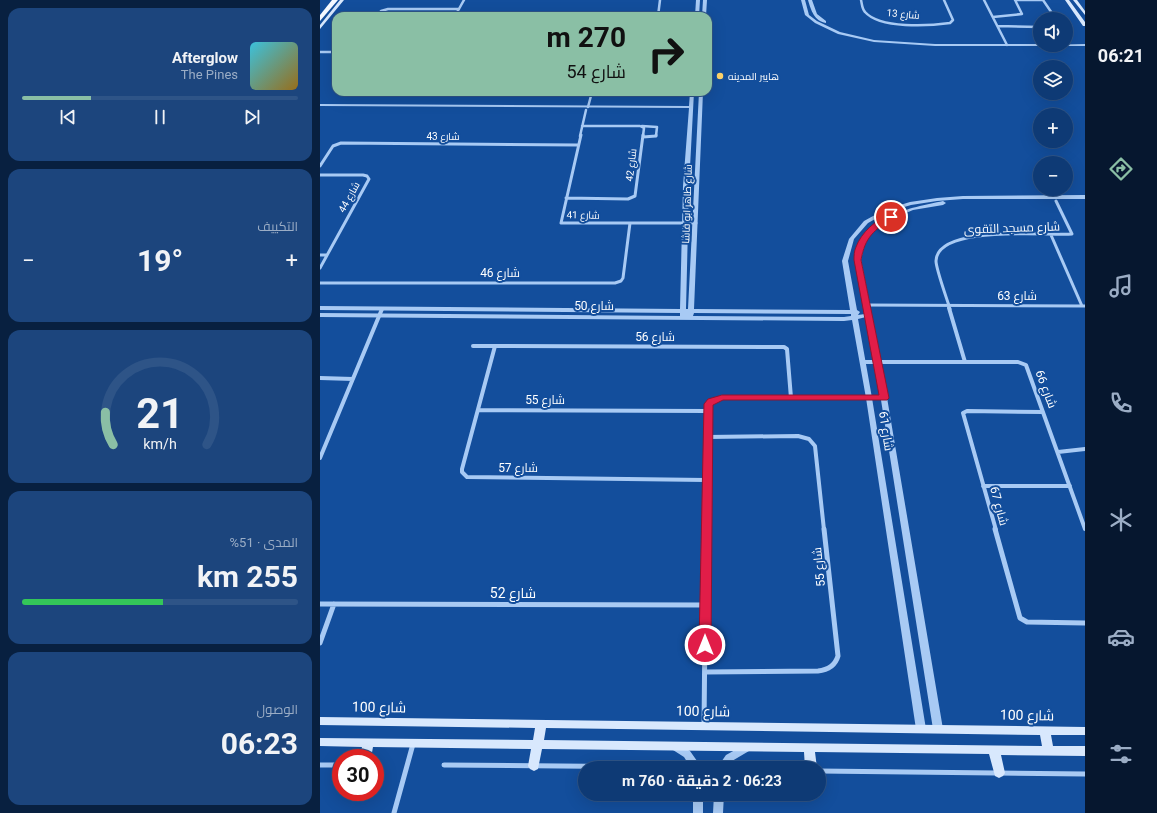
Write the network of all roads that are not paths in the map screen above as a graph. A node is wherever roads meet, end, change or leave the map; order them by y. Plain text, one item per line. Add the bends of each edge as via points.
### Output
1 (335, 0) edge
2 (342, 0) edge
3 (464, 0) edge
4 (660, 0) edge
5 (698, 0) edge
6 (705, 0) edge
7 (803, 0) edge
8 (810, 0) edge
9 (861, 0) edge
10 (944, 0) edge
11 (984, 0) edge
12 (1015, 0) edge
13 (1043, 0) edge
14 (1067, 0) edge
15 (1075, 0) edge
16 (329, 7) junction
17 (459, 9) junction
18 (320, 12) edge
19 (333, 12) edge
20 (380, 12) edge
21 (457, 12) edge
22 (658, 12) edge
23 (697, 12) edge
24 (704, 12) edge
25 (1051, 12) edge
26 (332, 13) edge
27 (1085, 14) edge
28 (993, 16) junction
29 (320, 18) edge
30 (1085, 25) edge
31 (998, 26) junction
32 (1033, 26) edge
33 (320, 28) edge
34 (1033, 42) edge
35 (1073, 42) edge
36 (1085, 42) edge
37 (1006, 43) junction
38 (1085, 45) edge
39 (320, 52) edge
40 (332, 52) edge
41 (591, 96) edge
42 (692, 96) edge
43 (701, 96) edge
44 (320, 105) edge
45 (587, 108) junction
46 (320, 109) edge
47 (691, 109) junction
48 (582, 126) junction
49 (640, 126) junction
50 (642, 137) junction
51 (578, 145) junction
52 (320, 166) edge
53 (320, 175) edge
54 (1085, 197) edge
55 (566, 198) junction
56 (978, 199) junction
57 (1056, 201) junction
58 (1085, 201) edge
59 (630, 223) junction
60 (685, 223) junction
61 (696, 223) junction
62 (1051, 235) junction
63 (320, 255) edge
64 (327, 255) junction
65 (320, 268) edge
66 (320, 283) edge
67 (948, 305) junction
68 (1084, 306) edge
69 (320, 308) edge
70 (382, 309) junction
71 (867, 311) junction
72 (683, 314) junction
73 (692, 314) junction
74 (320, 315) edge
75 (854, 315) junction
76 (379, 316) junction
77 (473, 346) dead end
78 (495, 346) junction
79 (863, 362) junction
80 (878, 362) junction
81 (965, 362) junction
82 (320, 378) edge
83 (353, 379) junction
84 (791, 398) junction
85 (870, 398) junction
86 (884, 398) junction
87 (478, 410) junction
88 (707, 411) junction
89 (1044, 412) junction
90 (707, 437) junction
91 (1085, 449) edge
92 (1058, 452) junction
93 (320, 458) edge
94 (706, 480) junction
95 (983, 486) junction
96 (1070, 486) junction
97 (1085, 529) edge
98 (320, 604) edge
99 (334, 604) junction
100 (705, 605) junction
101 (1085, 623) edge
102 (320, 643) edge
103 (705, 672) junction
104 (320, 721) edge
105 (541, 724) junction
106 (704, 726) junction
107 (921, 729) junction
108 (938, 729) junction
109 (1044, 730) junction
110 (1085, 731) edge
111 (320, 742) edge
112 (369, 743) junction
113 (413, 743) junction
114 (538, 744) junction
115 (676, 747) junction
116 (747, 747) junction
117 (809, 748) junction
118 (367, 749) edge
119 (994, 750) junction
120 (1049, 751) junction
121 (1085, 751) edge
122 (692, 761) edge
123 (727, 761) edge
124 (810, 761) edge
125 (320, 765) edge
126 (332, 765) edge
127 (444, 765) dead end
128 (534, 766) junction
129 (578, 766) edge
130 (826, 771) edge
131 (999, 773) junction
132 (1085, 774) edge
133 (698, 801) edge
134 (719, 801) edge
135 (394, 813) edge
136 (698, 813) edge
137 (718, 813) edge

1 - 16 main road
2 - 19 main road
3 - 17 street
4 - 22 street
5 - 23 street
6 - 24 street
7 - 37 street via 805,12 811,19 831,30 862,39 919,45
8 - 37 street via 813,11 820,19 842,30 865,36 907,41
9 - 10 street, شارع 13 via 866,14 882,20 929,24 953,20
11 - 28 street
12 - 13 street
12 - 28 street via 1022,14
13 - 25 street
14 - 30 main road
15 - 27 main road
16 - 18 main road
16 - 29 main road
17 - 20 street via 388,9
17 - 21 street
26 - 33 main road
28 - 31 street
31 - 32 street
31 - 37 street
34 - 37 street
35 - 36 street
37 - 38 street
39 - 40 street
41 - 45 street, شارع 41
42 - 47 street, شارع طاهر ابو فاشا
43 - 61 street, شارع طاهر ابو فاشا
44 - 45 street
45 - 46 street
45 - 47 street
45 - 48 street, شارع 41
47 - 60 street, شارع طاهر ابو فاشا
48 - 49 street
48 - 51 street, شارع 41
49 - 50 street, شارع 42 via 644,128
49 - 50 street via 658,127 656,136
50 - 55 street, شارع 42 via 634,198
51 - 52 street, شارع 43 via 341,143 333,146
51 - 55 street, شارع 41
53 - 64 street, شارع 44 via 363,175 369,179
54 - 56 street, شارع 61
55 - 59 street, شارع 41 via 560,222 562,223
56 - 57 street, شارع 61
56 - 71 street, شارع 61 via 912,209 891,217 871,230 862,242 858,254
56 - 75 street, شارع 61 via 933,199 906,205 885,212 860,228 847,247 845,261
57 - 58 street, شارع 61
57 - 62 street, شارع مسجد التقوى via 1073,233
59 - 60 street, شارع 41
59 - 66 street, شارع 46 via 623,278 615,284
60 - 61 street, شارع 41
60 - 72 street, شارع طاهر ابو فاشا
61 - 73 street, شارع طاهر ابو فاشا
62 - 67 street, شارع مسجد التقوى via 976,236 957,239 943,246 936,255 936,261
62 - 68 street
63 - 64 street
64 - 65 street, شارع 44
67 - 68 street, شارع 63
67 - 71 street, شارع 63
67 - 81 street, شارع مسجد التقوى
69 - 70 street, شارع 50
70 - 72 street, شارع 50
70 - 76 street
71 - 75 street, شارع 50
71 - 80 street, شارع 61
72 - 73 street, شارع 50
72 - 76 street, شارع 50
73 - 75 street, شارع 50
74 - 76 street, شارع 50
75 - 79 street, شارع 61
76 - 83 street
77 - 78 street, شارع 56
78 - 84 street, شارع 56 via 784,347 787,349
78 - 87 street, شارع 57
79 - 80 street, شارع 66
79 - 85 street, شارع 61
80 - 81 street, شارع 66
80 - 86 street, شارع 61
81 - 89 street, شارع 66 via 1024,364
82 - 83 street
83 - 93 street
84 - 85 street
84 - 88 street via 722,397 711,401
85 - 86 street
85 - 107 street, شارع 61
86 - 108 street, شارع 61
87 - 88 street, شارع 55
87 - 94 street, شارع 57 via 462,468 467,477
88 - 90 street
89 - 92 street, شارع 66
89 - 95 street, شارع 67 via 964,412
90 - 94 street
90 - 103 street, شارع 55 via 798,436 809,440 815,446 838,656 835,665 824,671
91 - 92 street
92 - 96 street, شارع 66
94 - 100 street
95 - 96 street
95 - 101 street, شارع 67 via 1020,618 1027,622
96 - 97 street, شارع 66
98 - 99 street, شارع 52
99 - 100 street, شارع 52
99 - 102 street
100 - 103 street
103 - 106 street
104 - 105 main road, شارع 100
105 - 106 main road, شارع 100
105 - 114 main road
106 - 107 main road, شارع 100
107 - 108 main road, شارع 100
108 - 109 main road, شارع 100
109 - 110 main road, شارع 100
109 - 120 main road
111 - 112 main road
112 - 113 main road
112 - 118 main road
113 - 114 main road
113 - 135 street
114 - 115 main road
114 - 128 main road
115 - 116 main road
115 - 122 street
116 - 117 main road
116 - 123 street
117 - 119 main road
117 - 124 main road
119 - 120 main road
119 - 131 main road
120 - 121 main road
125 - 126 street
127 - 128 street
128 - 129 street
130 - 131 street
131 - 132 street
133 - 136 street
134 - 137 street

